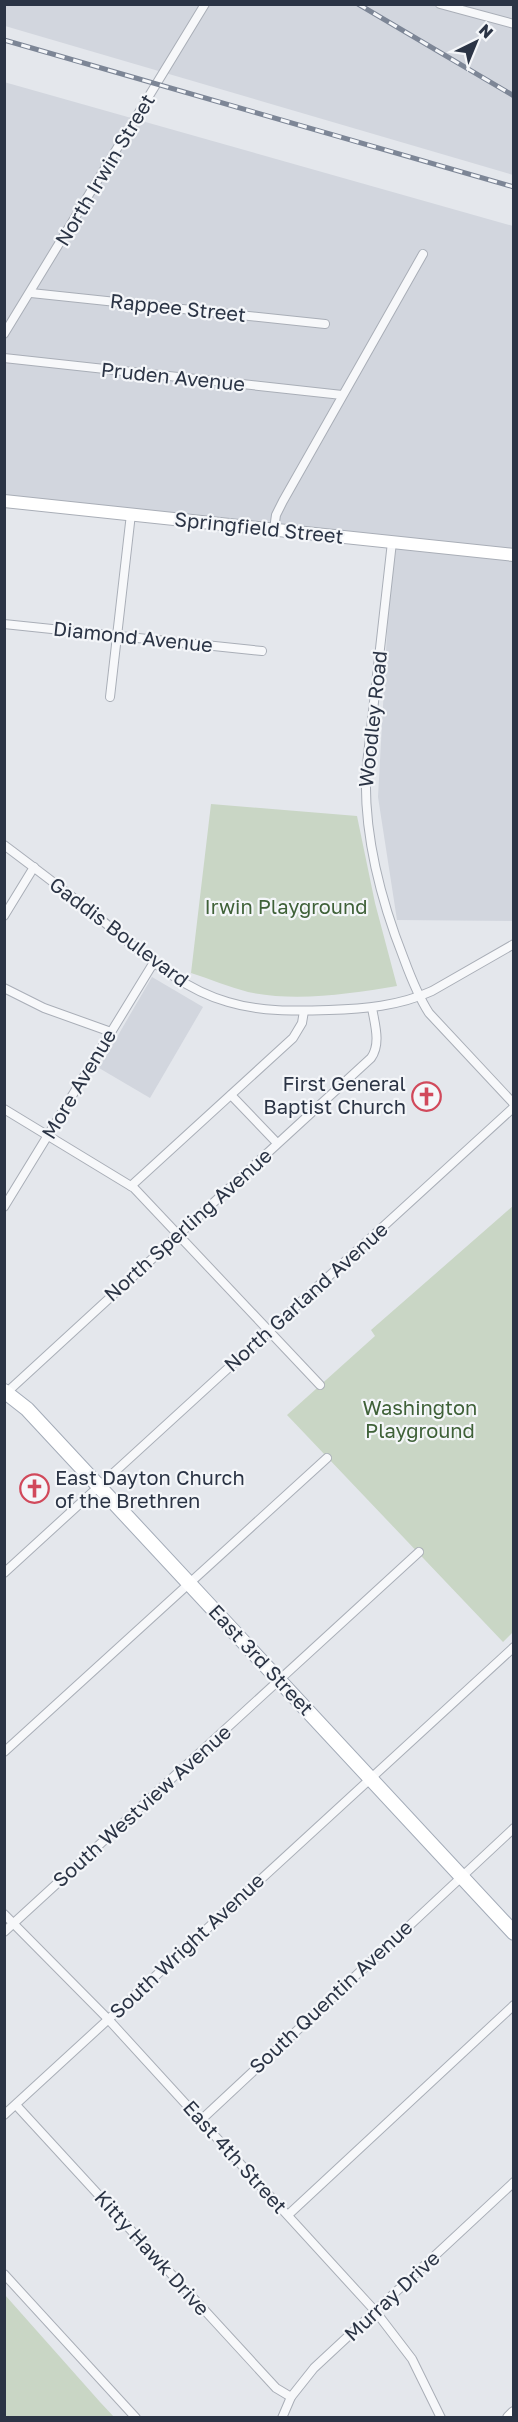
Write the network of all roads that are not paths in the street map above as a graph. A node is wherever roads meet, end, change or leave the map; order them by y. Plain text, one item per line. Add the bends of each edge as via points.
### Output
1 (205, 4) edge
2 (440, 4) edge
3 (513, 24) edge
4 (423, 254) dead end
5 (31, 293) junction
6 (325, 324) dead end
7 (4, 334) edge
8 (4, 358) edge
9 (342, 395) junction
10 (4, 501) edge
11 (131, 514) junction
12 (274, 529) junction
13 (392, 542) junction
14 (513, 555) edge
15 (4, 624) edge
16 (118, 635) junction
17 (262, 651) dead end
18 (110, 697) dead end
19 (4, 845) edge
20 (33, 867) junction
21 (4, 916) edge
22 (513, 944) edge
23 (154, 962) junction
24 (4, 988) edge
25 (418, 997) junction
26 (372, 1008) junction
27 (304, 1011) junction
28 (111, 1032) junction
29 (231, 1095) junction
30 (513, 1106) edge
31 (4, 1110) edge
32 (48, 1136) junction
33 (277, 1143) junction
34 (131, 1186) junction
35 (4, 1207) edge
36 (178, 1234) junction
37 (269, 1330) junction
38 (320, 1385) dead end
39 (5, 1392) edge
40 (327, 1458) dead end
41 (99, 1486) junction
42 (418, 1552) dead end
43 (4, 1573) edge
44 (190, 1583) junction
45 (513, 1647) edge
46 (280, 1680) junction
47 (4, 1752) edge
48 (371, 1777) junction
49 (513, 1828) edge
50 (462, 1876) junction
51 (4, 1914) edge
52 (13, 1924) junction
53 (4, 1932) edge
54 (513, 1933) edge
55 (513, 2005) edge
56 (108, 2019) junction
57 (16, 2105) junction
58 (4, 2115) edge
59 (201, 2120) junction
60 (513, 2182) edge
61 (288, 2215) junction
62 (4, 2274) edge
63 (376, 2312) junction
64 (291, 2397) junction
65 (513, 2413) edge
66 (136, 2418) edge
67 (282, 2418) edge
68 (441, 2418) edge
69 (509, 2418) edge

1 - 5 street, North Irwin Street
2 - 3 street
4 - 9 street
5 - 6 street, Rappee Street
5 - 7 street, North Irwin Street
8 - 9 street, Pruden Avenue
9 - 12 street via 276,514
10 - 11 main road, Springfield Street
11 - 12 main road, Springfield Street
11 - 16 street
12 - 13 main road, Springfield Street
13 - 14 main road, Springfield Street
13 - 25 street, Woodley Road via 366,773 366,805 390,924
15 - 16 street, Diamond Avenue
16 - 17 street, Diamond Avenue
16 - 18 street
19 - 20 street, Gaddis Boulevard
20 - 21 street
20 - 23 street, Gaddis Boulevard
22 - 25 street, Gaddis Boulevard
23 - 27 street, Gaddis Boulevard via 188,986 227,1002
23 - 28 street, More Avenue
24 - 28 street via 44,1008
25 - 26 street, Gaddis Boulevard
25 - 30 street, Woodley Road
26 - 27 street, Gaddis Boulevard
26 - 33 street, North Sperling Avenue via 375,1051
27 - 29 street via 293,1038
28 - 32 street, More Avenue
29 - 33 street
29 - 34 street
30 - 37 street, North Garland Avenue
31 - 32 street
32 - 34 street
32 - 35 street, More Avenue
33 - 36 street, North Sperling Avenue
34 - 36 street
36 - 37 street
36 - 39 street, North Sperling Avenue
37 - 38 street
37 - 41 street, North Garland Avenue
39 - 41 main road, East 3rd Street via 27,1409
40 - 44 street
41 - 43 street, North Garland Avenue
41 - 44 main road, East 3rd Street
42 - 46 street, South Westview Avenue
44 - 46 main road, East 3rd Street
44 - 47 street
45 - 48 street, South Wright Avenue
46 - 48 main road, East 3rd Street
46 - 52 street, South Westview Avenue
48 - 50 main road, East 3rd Street
48 - 56 street, South Wright Avenue
49 - 50 street, South Quentin Avenue
50 - 54 main road, East 3rd Street
50 - 59 street, South Quentin Avenue
51 - 52 street, East 4th Street
52 - 53 street, South Westview Avenue
52 - 56 street, East 4th Street
55 - 61 street
56 - 57 street, South Wright Avenue
56 - 59 street, East 4th Street
57 - 58 street, South Wright Avenue
57 - 64 street, Kitty Hawk Drive via 276,2388
59 - 61 street, East 4th Street
60 - 63 street, Murray Drive
61 - 63 street, East 4th Street
62 - 66 street
63 - 64 street, Murray Drive via 314,2368
63 - 68 street, East 4th Street via 412,2359
64 - 67 street, Murray Drive
65 - 69 main road

